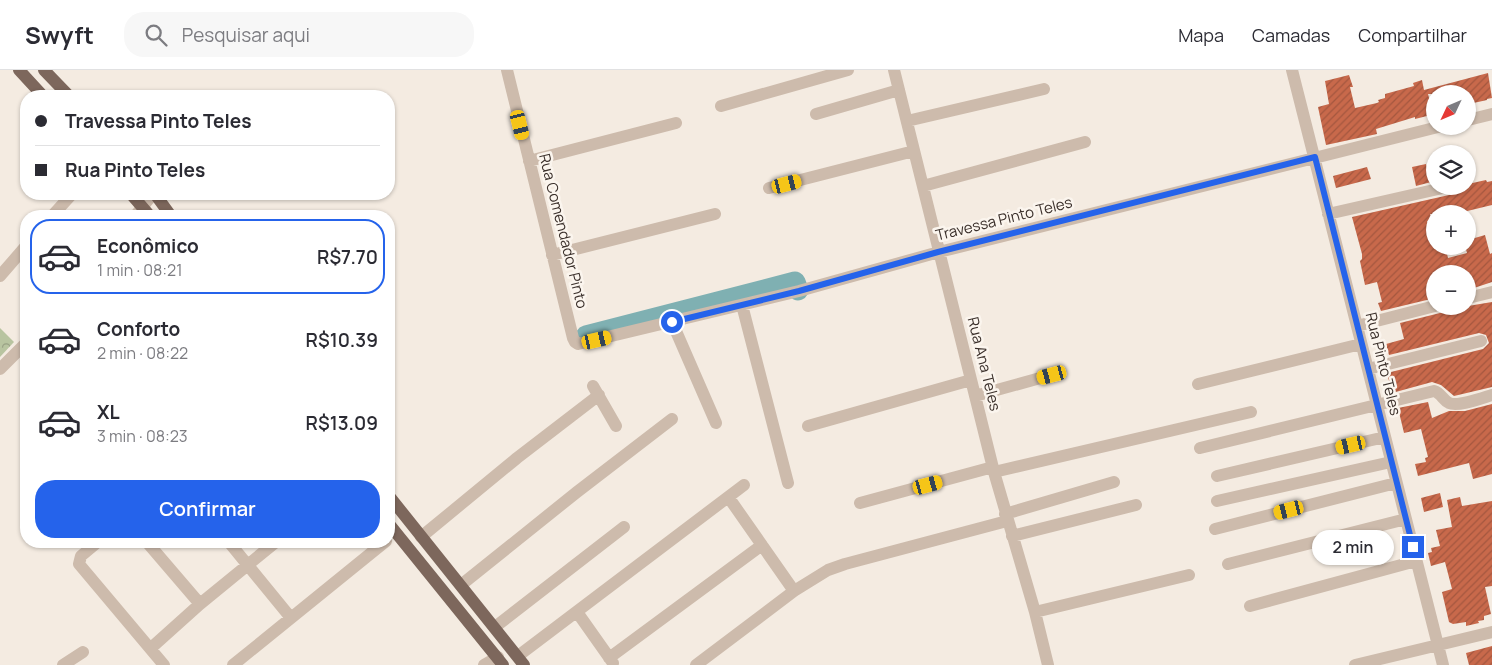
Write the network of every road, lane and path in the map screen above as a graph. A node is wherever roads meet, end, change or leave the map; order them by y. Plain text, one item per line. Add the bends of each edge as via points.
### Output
1 (18, 70) edge
2 (44, 70) edge
3 (507, 70) edge
4 (848, 70) edge
5 (894, 70) edge
6 (1292, 70) edge
7 (1044, 89) dead end
8 (37, 90) edge
9 (63, 90) edge
10 (899, 90) junction
11 (721, 106) dead end
12 (816, 114) dead end
13 (1492, 114) edge
14 (1476, 118) edge
15 (906, 121) junction
16 (676, 123) dead end
17 (1426, 130) edge
18 (1085, 142) dead end
19 (914, 151) junction
20 (1315, 157) junction
21 (529, 161) junction
22 (923, 186) junction
23 (769, 188) dead end
24 (1426, 192) edge
25 (67, 200) edge
26 (159, 200) edge
27 (57, 210) edge
28 (166, 210) edge
29 (715, 214) dead end
30 (1328, 214) junction
31 (938, 252) junction
32 (20, 253) edge
33 (552, 255) junction
34 (0, 276) edge
35 (1492, 292) edge
36 (1476, 296) edge
37 (742, 305) junction
38 (1426, 308) edge
39 (672, 322) junction
40 (1357, 326) junction
41 (1481, 341) dead end
42 (575, 342) joint
43 (1361, 344) junction
44 (20, 349) edge
45 (0, 369) edge
46 (1368, 369) junction
47 (1052, 375) dead end
48 (971, 380) junction
49 (1198, 384) dead end
50 (1492, 395) edge
51 (975, 396) junction
52 (1377, 404) junction
53 (1251, 412) dead end
54 (672, 419) dead end
55 (716, 423) dead end
56 (616, 426) dead end
57 (808, 426) dead end
58 (1385, 437) junction
59 (1200, 448) dead end
60 (1391, 462) junction
61 (994, 470) junction
62 (1217, 476) dead end
63 (1114, 482) dead end
64 (1396, 482) junction
65 (788, 483) dead end
66 (744, 485) dead end
67 (729, 498) junction
68 (1217, 501) dead end
69 (860, 503) dead end
70 (395, 504) edge
71 (1136, 505) dead end
72 (1006, 518) junction
73 (1406, 518) junction
74 (624, 527) dead end
75 (1215, 529) dead end
76 (1012, 536) junction
77 (421, 538) junction
78 (395, 541) edge
79 (762, 545) junction
80 (91, 548) edge
81 (152, 548) edge
82 (234, 548) edge
83 (268, 548) edge
84 (374, 548) edge
85 (1416, 561) junction
86 (1228, 564) dead end
87 (247, 565) junction
88 (1189, 575) dead end
89 (461, 585) junction
90 (794, 591) junction
91 (200, 604) junction
92 (1250, 606) dead end
93 (577, 612) junction
94 (1035, 612) junction
95 (291, 618) junction
96 (495, 628) junction
97 (1492, 632) edge
98 (1438, 645) junction
99 (150, 648) junction
100 (84, 652) dead end
101 (501, 661) edge
102 (521, 661) edge
103 (611, 662) edge
104 (63, 665) edge
105 (164, 665) edge
106 (233, 665) edge
107 (484, 665) edge
108 (696, 665) edge
109 (1048, 665) edge
110 (1355, 665) edge
111 (1442, 665) edge

1 - 8 main road
2 - 9 main road
3 - 21 street, Rua Comendador Pinto
4 - 11 street
5 - 10 street, Rua Ana Teles
6 - 20 street, Rua Pinto Teles
7 - 15 street
10 - 12 street
10 - 15 street, Rua Ana Teles
13 - 14 street
15 - 19 street, Rua Ana Teles
16 - 21 street
17 - 20 street, Travessa Pinto Teles
18 - 22 street
19 - 22 street, Rua Ana Teles
19 - 23 street
20 - 30 street, Rua Pinto Teles
20 - 31 street, Travessa Pinto Teles
21 - 33 street, Rua Comendador Pinto
22 - 31 street, Rua Ana Teles
24 - 30 street
25 - 27 street
26 - 28 main road
29 - 33 street
30 - 40 street, Rua Pinto Teles
31 - 37 street, Travessa Pinto Teles
31 - 48 street, Rua Ana Teles
32 - 34 street
33 - 42 street, Rua Comendador Pinto
35 - 36 street
37 - 39 street, Travessa Pinto Teles
37 - 65 street
38 - 40 street
39 - 42 street, Travessa Pinto Teles via 578,344
39 - 55 street
40 - 43 street, Rua Pinto Teles
41 - 46 street
43 - 46 street, Rua Pinto Teles
43 - 49 street
44 - 45 street
46 - 52 street, Rua Pinto Teles
47 - 51 street
48 - 51 street, Rua Ana Teles
48 - 57 street
50 - 52 street via 1455,405 1434,390
51 - 61 street, Rua Ana Teles
52 - 58 street, Rua Pinto Teles
52 - 59 street
53 - 61 street
54 - 89 street
56 - 77 street via 596,390
58 - 60 street, Rua Pinto Teles
58 - 62 street
60 - 64 street, Rua Pinto Teles
60 - 68 street
61 - 69 street
61 - 72 street, Rua Ana Teles
63 - 72 street
64 - 73 street, Rua Pinto Teles
64 - 75 street
66 - 67 street
67 - 79 street
67 - 93 street
70 - 77 main road
71 - 76 street
72 - 76 street, Rua Ana Teles
72 - 90 street via 845,564 828,570
73 - 85 street, Rua Pinto Teles
73 - 86 street
74 - 96 street
76 - 94 street, Rua Ana Teles
77 - 89 main road
78 - 101 main road
79 - 90 street
79 - 103 street
80 - 99 street via 79,559 80,564
81 - 91 street
82 - 87 street
83 - 87 street
84 - 95 street
85 - 92 street
85 - 98 street, Rua Pinto Teles
87 - 91 street
87 - 95 street
88 - 94 street
89 - 96 main road
90 - 108 street
91 - 99 street
93 - 102 street
93 - 103 street
94 - 109 street, Rua Ana Teles
95 - 106 street
96 - 102 main road
97 - 98 street
98 - 110 street
98 - 111 street, Rua Pinto Teles
99 - 105 street
100 - 104 street
101 - 107 street

